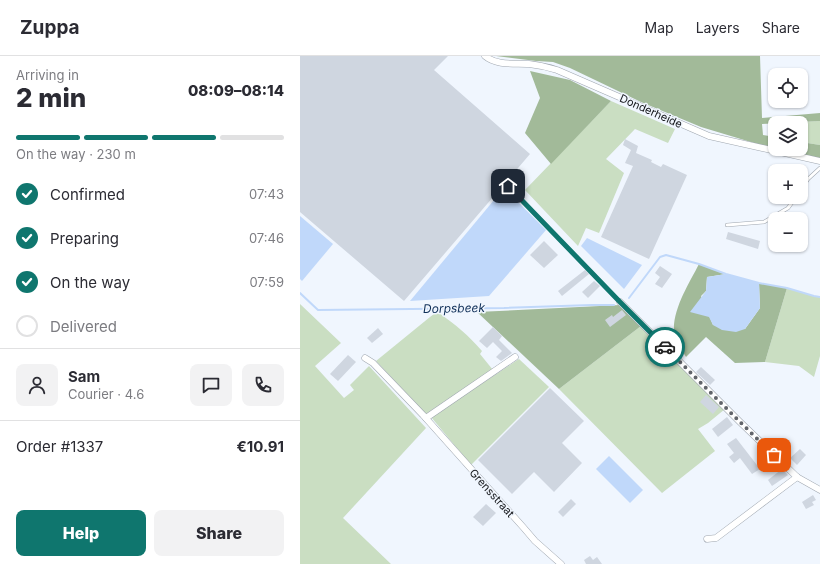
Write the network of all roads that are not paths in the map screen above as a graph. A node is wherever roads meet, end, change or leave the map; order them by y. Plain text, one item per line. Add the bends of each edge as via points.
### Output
1 (485, 56) edge
2 (820, 161) edge
3 (820, 168) edge
4 (808, 179) edge
5 (508, 186) dead end
6 (791, 204) edge
7 (727, 225) dead end
8 (620, 302) joint
9 (515, 357) dead end
10 (365, 358) dead end
11 (426, 418) junction
12 (797, 477) junction
13 (820, 490) edge
14 (707, 539) dead end
15 (561, 564) edge

1 - 2 street, Donderheide via 504,63 529,64 557,70 708,136
3 - 4 lane
5 - 8 lane
6 - 7 lane via 764,222
8 - 12 street
9 - 11 street
10 - 11 street, Grensstraat
11 - 15 street, Grensstraat via 535,541
12 - 13 street
12 - 14 street via 716,538

